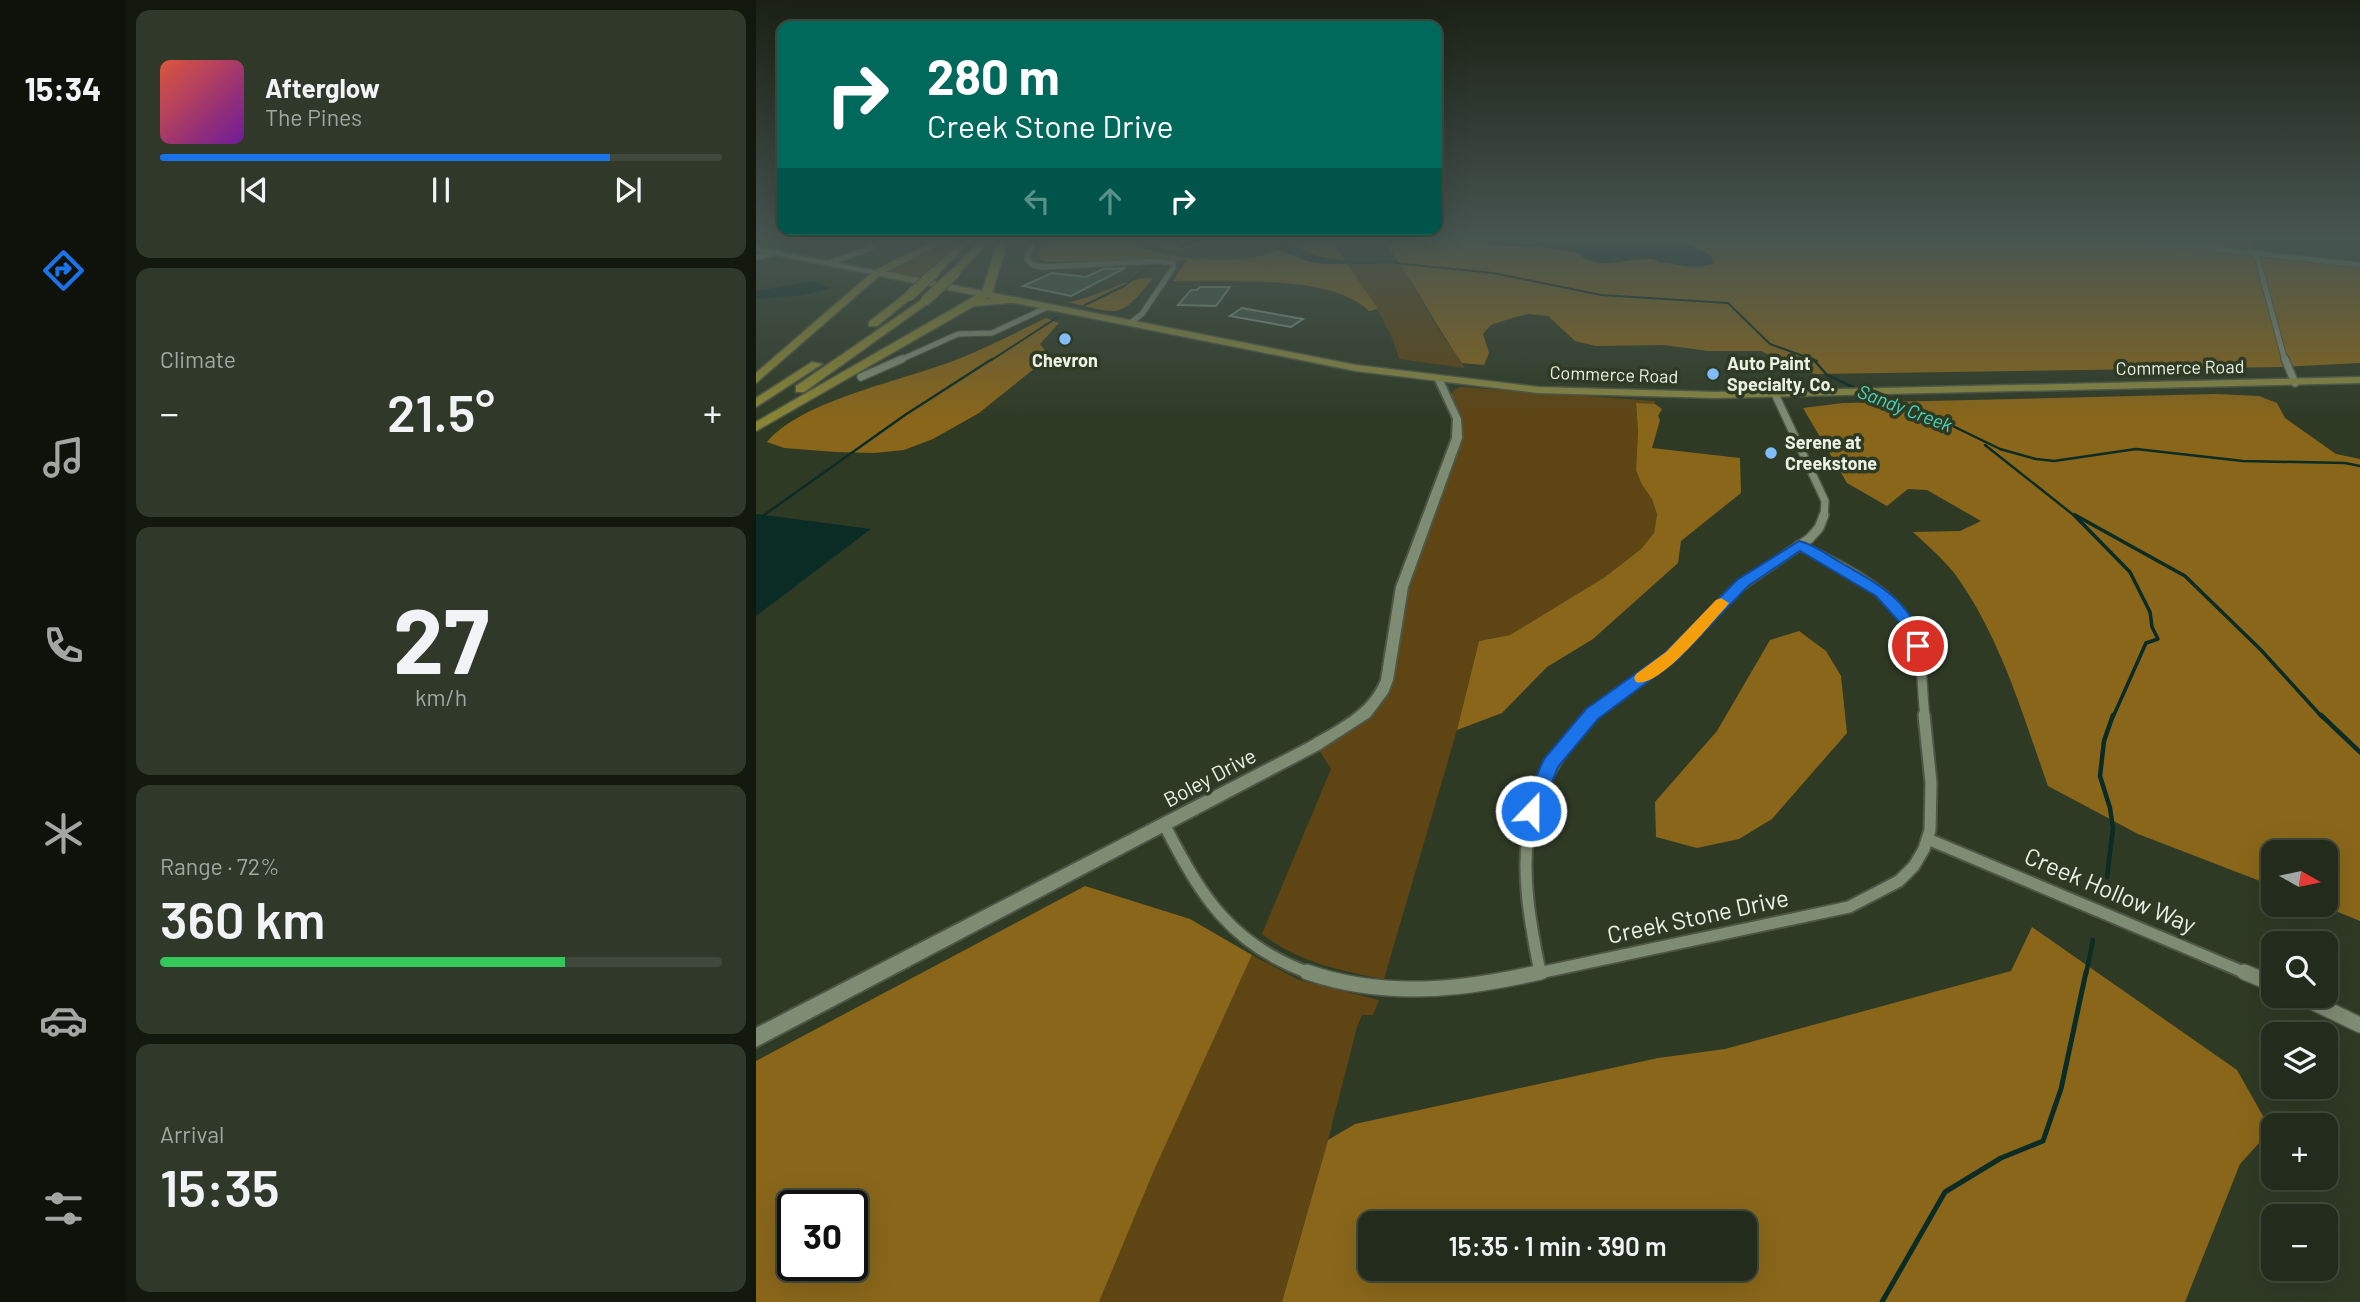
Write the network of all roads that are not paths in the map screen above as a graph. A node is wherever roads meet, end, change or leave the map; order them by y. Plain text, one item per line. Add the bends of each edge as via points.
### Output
1 (848, 299) edge
2 (905, 299) edge
3 (927, 299) edge
4 (979, 299) edge
5 (1010, 299) edge
6 (1153, 299) edge
7 (2268, 299) edge
8 (1016, 300) junction
9 (966, 306) junction
10 (1048, 307) junction
11 (1130, 323) junction
12 (861, 377) dead end
13 (756, 379) edge
14 (1439, 380) junction
15 (2360, 380) edge
16 (2295, 383) junction
17 (1775, 394) junction
18 (756, 403) edge
19 (756, 418) edge
20 (756, 427) edge
21 (1799, 545) junction
22 (1165, 825) junction
23 (1930, 840) junction
24 (1540, 972) junction
25 (2261, 979) edge
26 (2324, 1008) edge
27 (2360, 1026) edge
28 (756, 1038) edge

1 - 13 highway
2 - 18 highway, bridge
3 - 19 highway, bridge
4 - 9 highway
5 - 8 highway, Commerce Road
6 - 11 street
7 - 16 street
8 - 9 highway
8 - 10 highway, Commerce Road
9 - 20 highway
10 - 11 highway, Commerce Road
10 - 12 street via 992,333 958,334
11 - 14 highway, Commerce Road
14 - 17 highway, Commerce Road via 1538,390
14 - 22 street, Boley Drive via 1457,419 1457,438 1402,587 1391,665 1382,693 1350,724
15 - 16 highway, Commerce Road
16 - 17 highway, Commerce Road
17 - 21 street via 1825,501 1823,520
21 - 23 street, Creek Stone Drive via 1881,592 1909,624 1918,646 1934,804
21 - 24 street via 1743,583 1671,656 1592,714 1551,764 1531,811 1525,840 1526,902
22 - 24 street, Creek Stone Drive via 1196,883 1223,919 1262,949 1309,973 1357,986 1425,992 1467,989
22 - 28 street, Boley Drive
23 - 24 street, Creek Stone Drive via 1910,872 1885,891 1849,906
23 - 25 street, Creek Hollow Way
26 - 27 street

